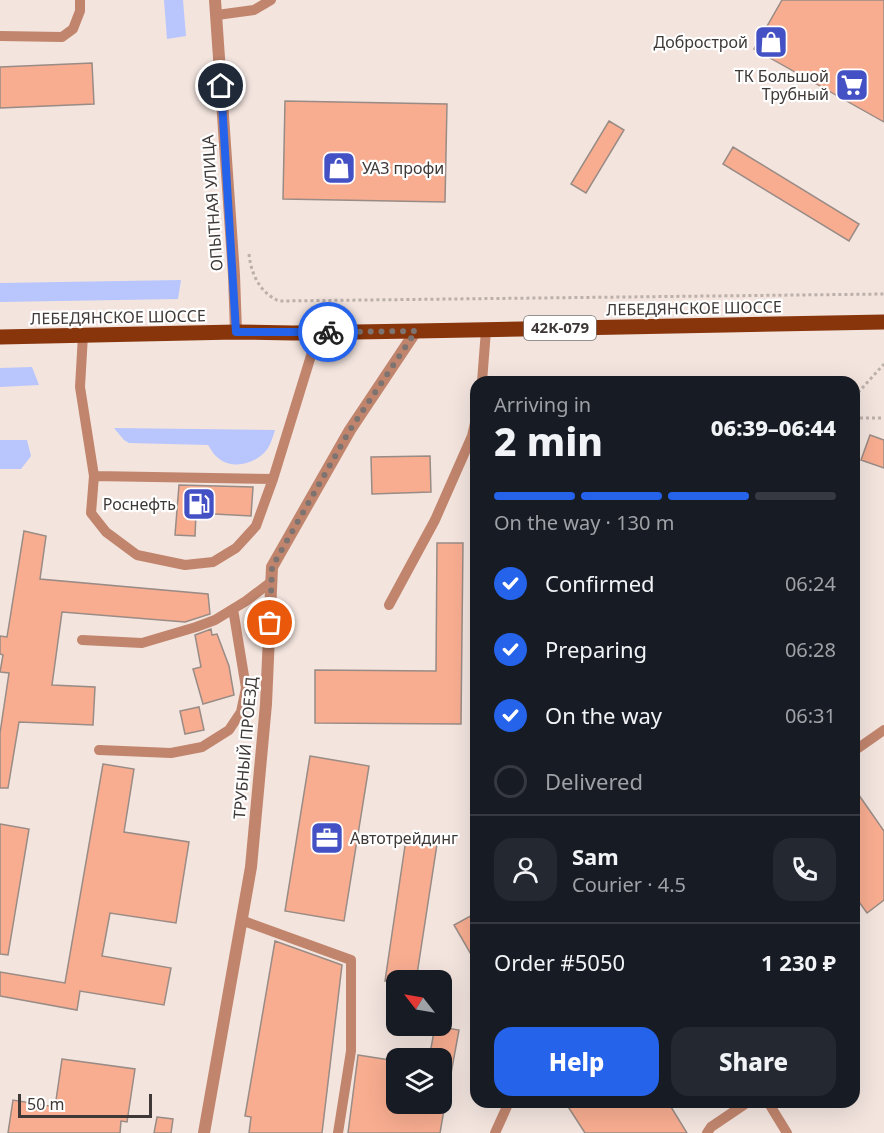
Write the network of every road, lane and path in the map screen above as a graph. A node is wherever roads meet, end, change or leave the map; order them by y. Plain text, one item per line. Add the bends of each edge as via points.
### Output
1 (80, 0) edge
2 (216, 0) edge
3 (271, 0) edge
4 (217, 15) junction
5 (0, 36) edge
6 (249, 251) dead end
7 (884, 294) edge
8 (884, 322) edge
9 (486, 330) junction
10 (416, 331) junction
11 (236, 332) junction
12 (318, 333) junction
13 (82, 335) junction
14 (0, 337) edge
15 (884, 364) edge
16 (482, 376) edge
17 (860, 390) edge
18 (860, 418) edge
19 (884, 418) edge
20 (470, 440) edge
21 (94, 476) junction
22 (273, 479) junction
23 (271, 582) junction
24 (389, 605) dead end
25 (233, 609) junction
26 (82, 640) dead end
27 (884, 730) edge
28 (860, 747) edge
29 (99, 750) dead end
30 (242, 920) junction
31 (506, 1108) edge
32 (739, 1108) edge
33 (772, 1108) edge
34 (204, 1133) edge
35 (338, 1133) edge
36 (495, 1133) edge
37 (708, 1133) edge
38 (787, 1133) edge

1 - 5 lane via 73,29 63,37
2 - 4 street, ОПЫТНАЯ УЛИЦА
3 - 4 lane via 254,10
4 - 11 street, ОПЫТНАЯ УЛИЦА
6 - 7 path via 257,282 268,296 279,301
8 - 9 main road, ЛЕБЕДЯНСКОЕ ШОССЕ / 42К-079
9 - 10 main road, ЛЕБЕДЯНСКОЕ ШОССЕ / 42К-079
9 - 16 lane
10 - 12 main road, ЛЕБЕДЯНСКОЕ ШОССЕ / 42К-079
10 - 23 street, ТРУБНЫЙ ПРОЕЗД via 350,430 272,567
11 - 12 main road, ЛЕБЕДЯНСКОЕ ШОССЕ / 42К-079
11 - 13 main road, ЛЕБЕДЯНСКОЕ ШОССЕ / 42К-079
12 - 22 lane
13 - 14 main road, ЛЕБЕДЯНСКОЕ ШОССЕ / 42К-079
13 - 21 lane via 80,387
15 - 17 path
18 - 19 path
20 - 24 lane via 435,519
21 - 22 lane
21 - 22 lane via 91,513 106,532 137,555 185,565 213,562 236,548 256,526
23 - 25 lane
23 - 30 street, ТРУБНЫЙ ПРОЕЗД via 266,704 251,867
25 - 26 lane via 215,620 142,643
25 - 29 lane via 246,688 241,712 229,730 202,747 171,753
27 - 28 lane
30 - 34 street, ТРУБНЫЙ ПРОЕЗД
30 - 35 lane via 351,960 351,1051
31 - 36 lane
32 - 37 lane
33 - 38 lane

